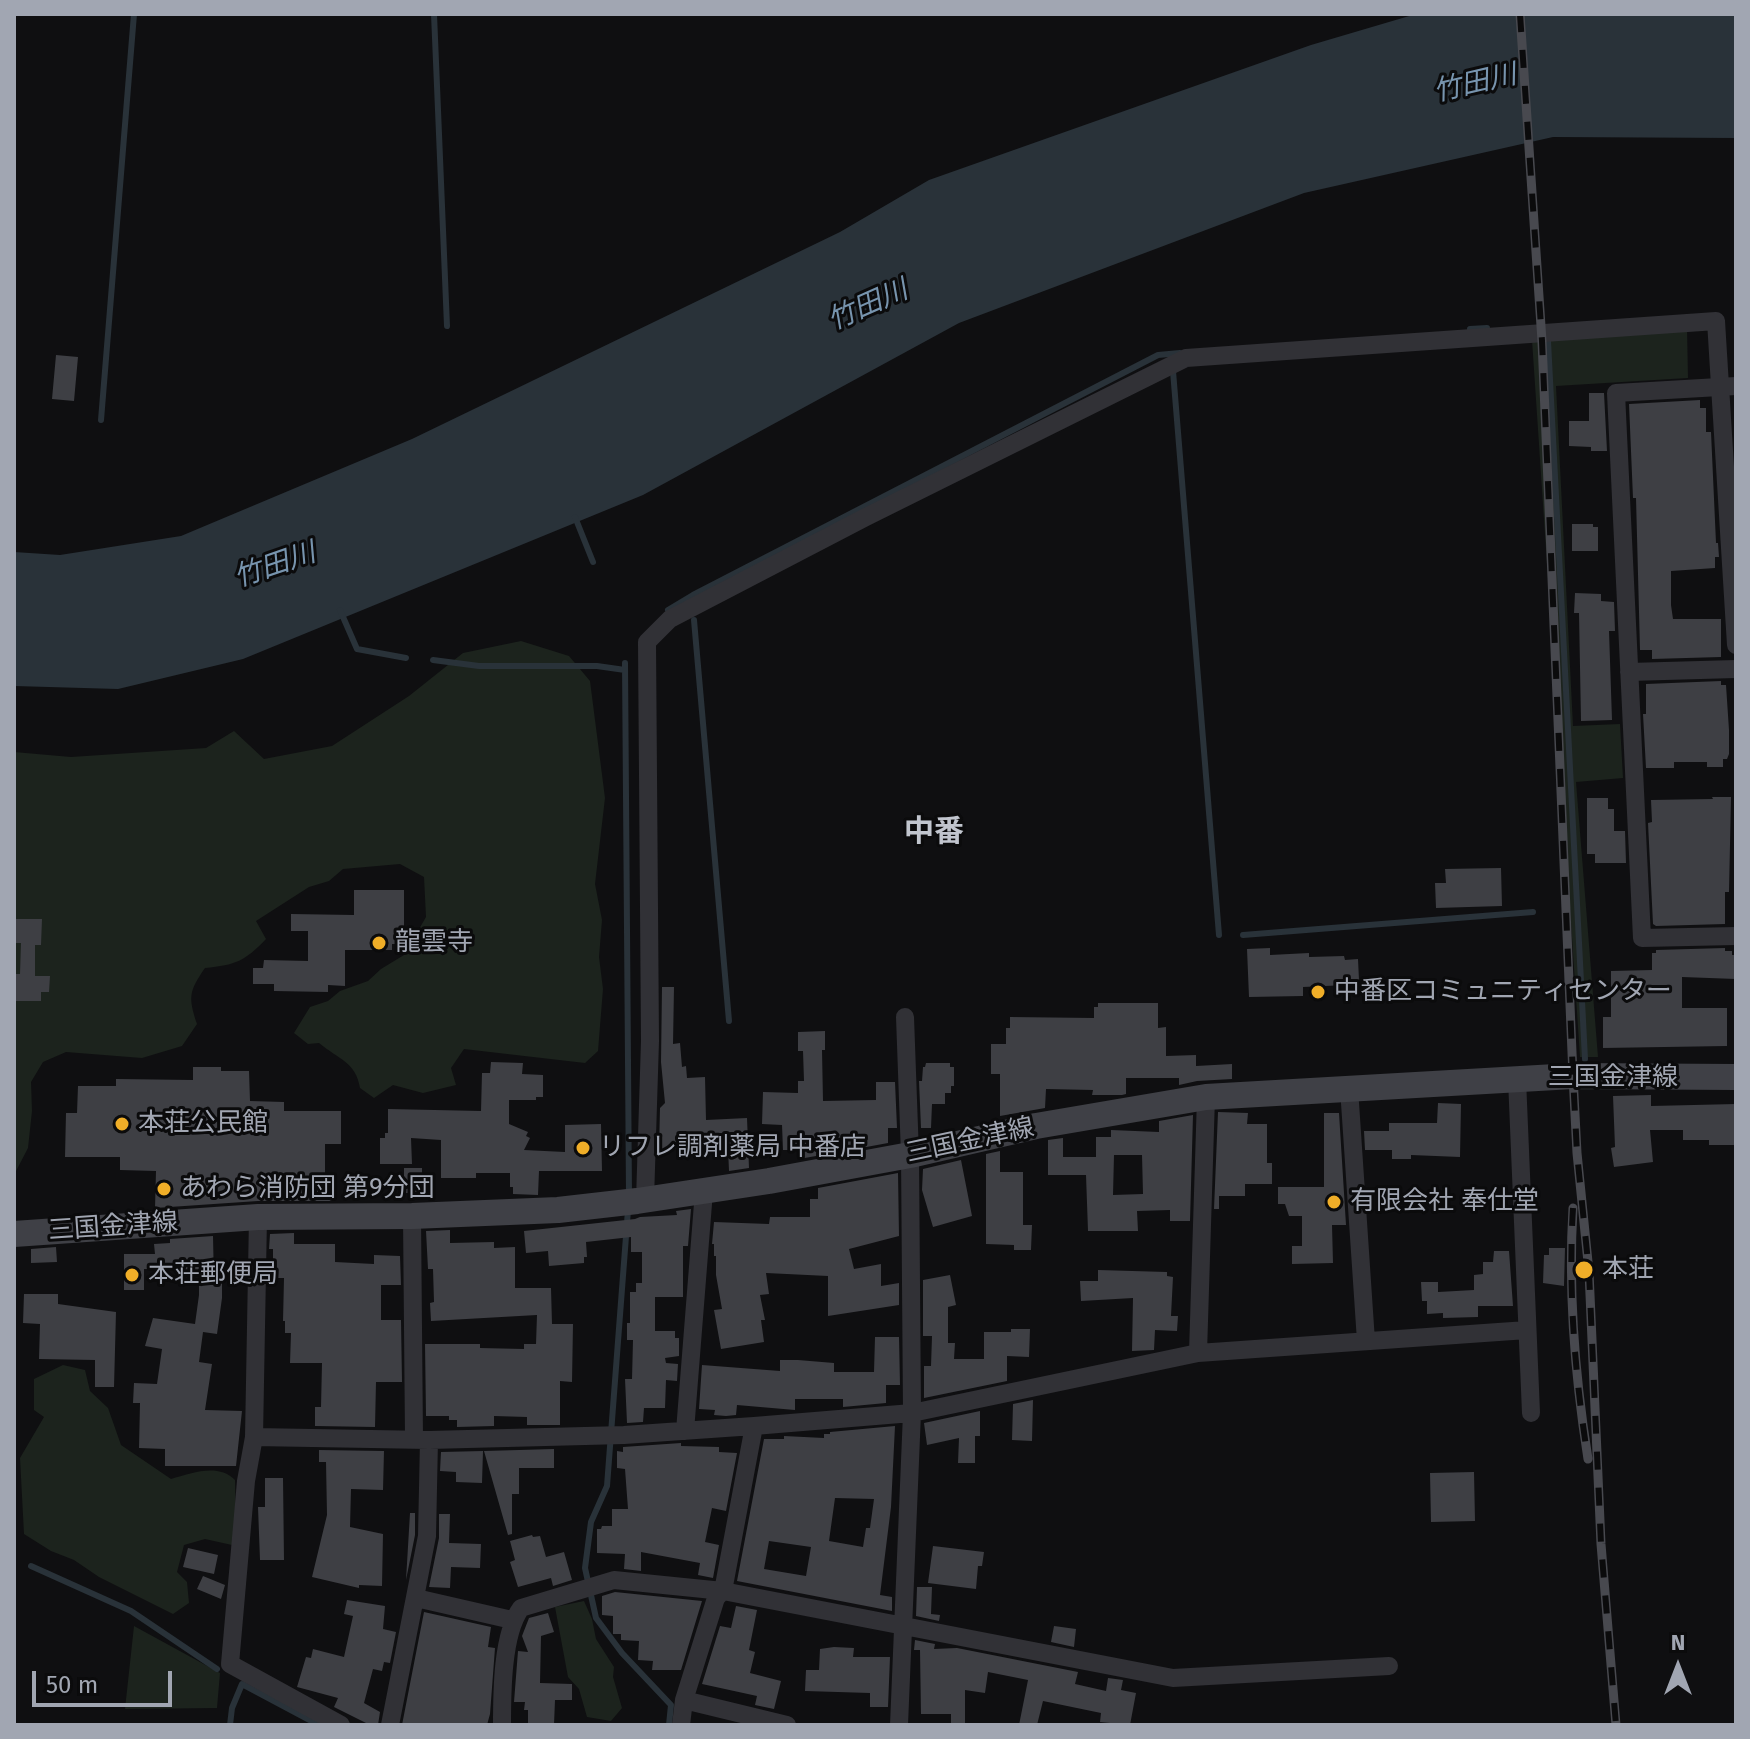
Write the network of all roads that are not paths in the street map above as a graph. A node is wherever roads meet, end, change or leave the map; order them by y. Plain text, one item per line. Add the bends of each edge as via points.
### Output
1 (1728, 386) edge
2 (1736, 645) edge
3 (1736, 669) edge
4 (1629, 672) junction
5 (1736, 936) edge
6 (905, 1017) dead end
7 (1736, 1077) edge
8 (1517, 1079) junction
9 (1349, 1088) junction
10 (1206, 1097) junction
11 (910, 1155) junction
12 (704, 1191) junction
13 (634, 1201) junction
14 (412, 1216) junction
15 (258, 1217) junction
16 (14, 1234) edge
17 (1527, 1330) junction
18 (1366, 1341) junction
19 (1198, 1353) junction
20 (912, 1413) junction
21 (1531, 1413) dead end
22 (754, 1426) junction
23 (685, 1431) junction
24 (254, 1437) junction
25 (421, 1439) junction
26 (723, 1591) junction
27 (416, 1598) junction
28 (512, 1620) junction
29 (901, 1627) junction
30 (1389, 1666) dead end
31 (684, 1700) junction
32 (341, 1725) edge
33 (390, 1725) edge
34 (502, 1725) edge
35 (681, 1725) edge
36 (787, 1725) edge
37 (899, 1725) edge

1 - 2 street
1 - 4 street via 1616,393
1 - 13 street via 1716,321 1186,358 670,619 647,642 650,1041
3 - 4 street
4 - 5 street via 1642,938
6 - 11 street
7 - 8 main road, 三国金津線
8 - 9 main road, 三国金津線
8 - 17 street
9 - 10 main road, 三国金津線
9 - 18 street
10 - 11 main road, 三国金津線
10 - 19 street
11 - 12 main road, 三国金津線
11 - 20 street
12 - 13 main road, 三国金津線
12 - 23 street
13 - 14 main road, 三国金津線
14 - 15 main road, 三国金津線
14 - 25 street
15 - 16 main road, 三国金津線
15 - 24 street
17 - 18 street
17 - 21 street
18 - 19 street
19 - 20 street
20 - 22 street
20 - 29 street
22 - 23 street
22 - 26 street
23 - 25 street
24 - 25 street
24 - 32 street via 230,1664
25 - 27 street via 427,1536
26 - 28 street via 614,1580 521,1608
26 - 29 street
26 - 31 street via 716,1598
27 - 28 street
27 - 33 street
28 - 34 street
29 - 30 street via 1173,1678
29 - 37 street
31 - 35 street
31 - 36 street

